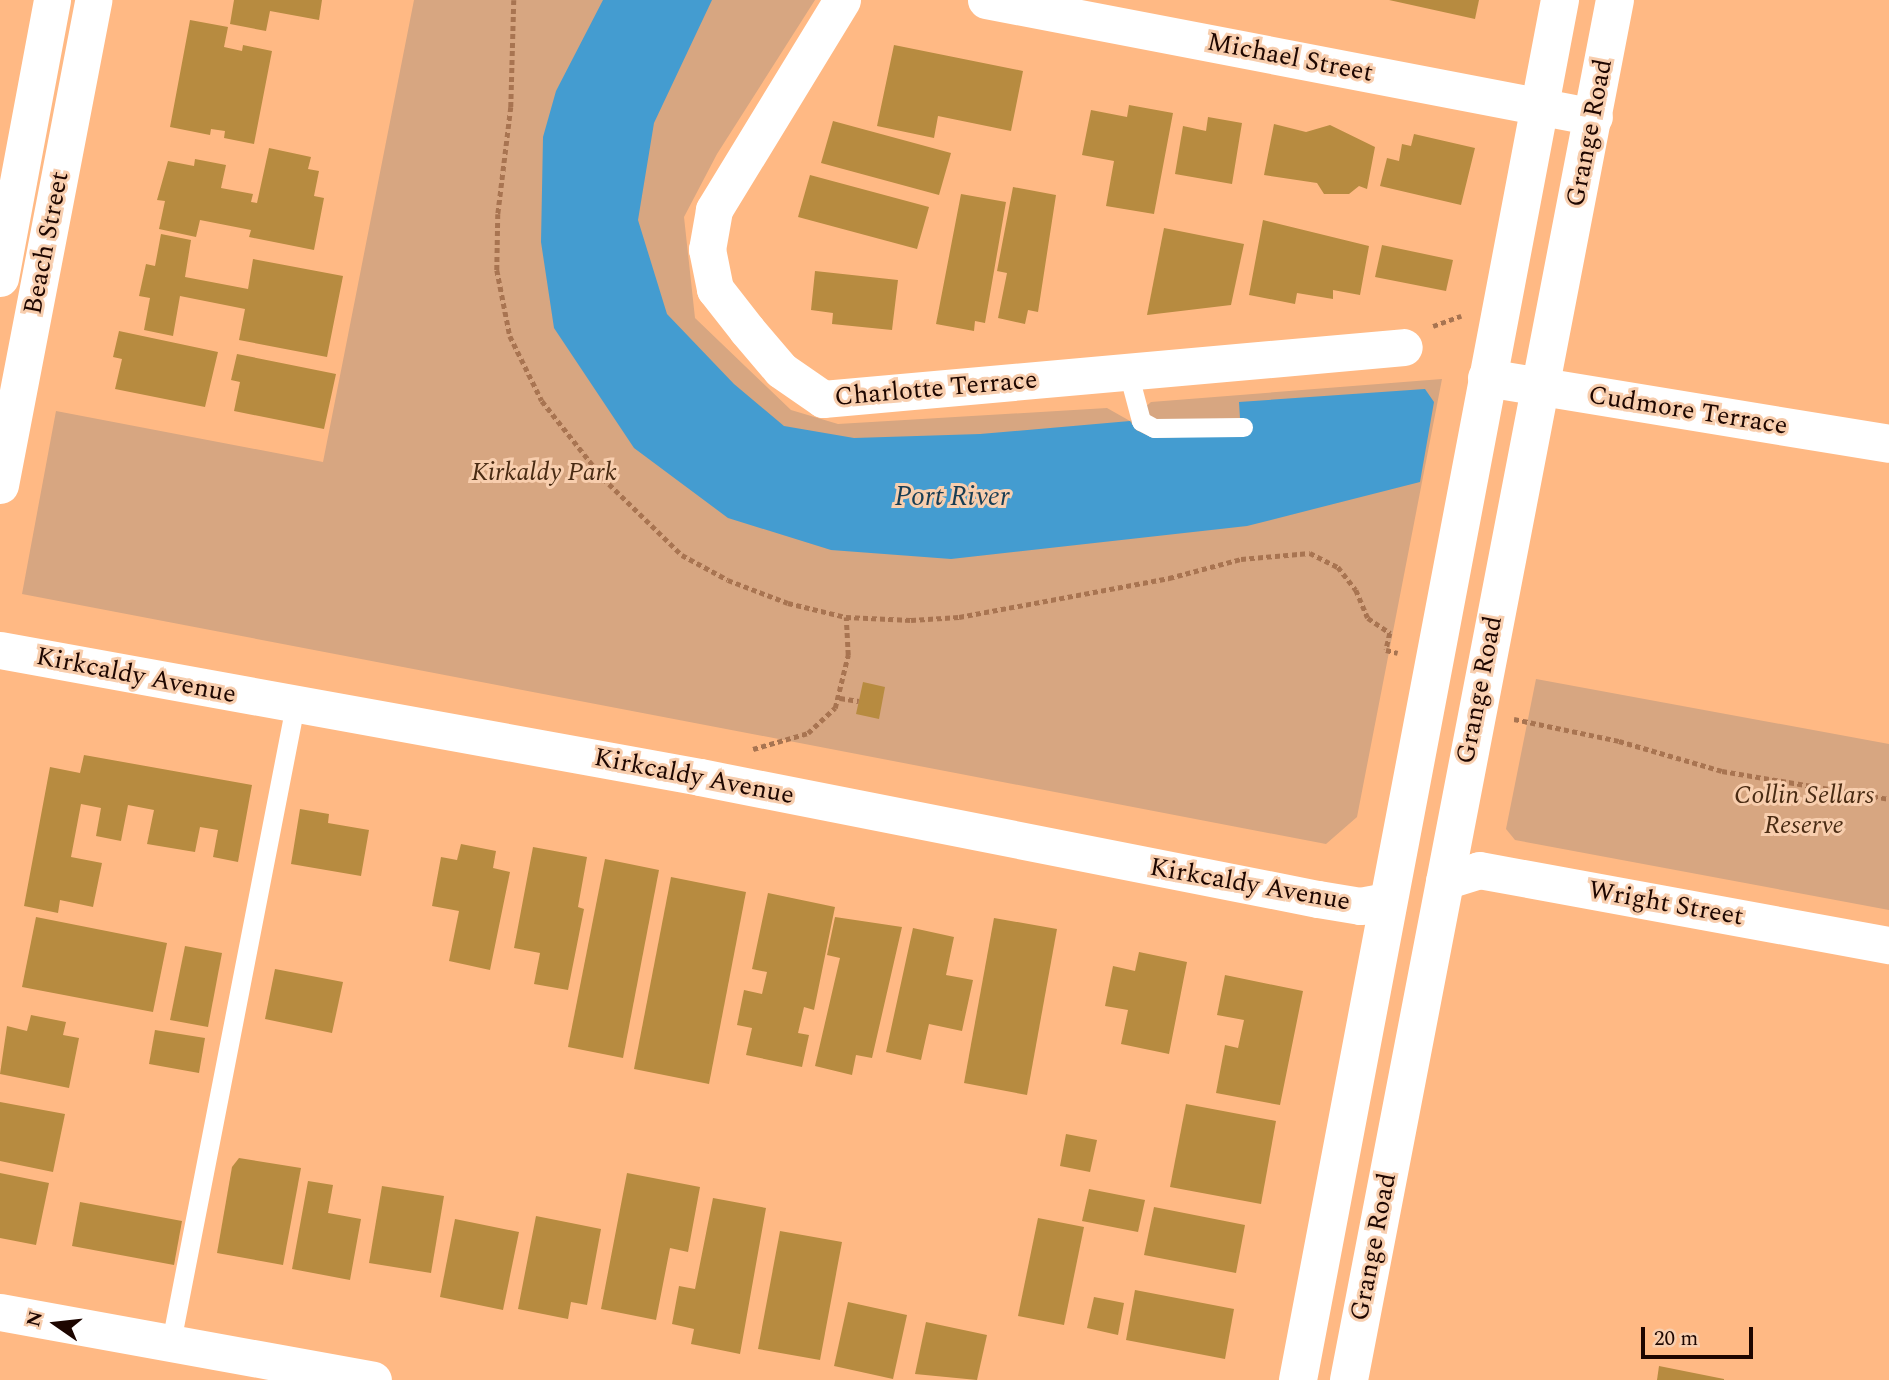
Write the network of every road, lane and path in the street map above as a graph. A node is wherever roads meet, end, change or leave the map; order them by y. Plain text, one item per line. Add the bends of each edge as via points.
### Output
1 (52, 0) edge
2 (93, 0) edge
3 (514, 0) edge
4 (842, 0) edge
5 (986, 0) edge
6 (1560, 0) edge
7 (1615, 0) edge
8 (1028, 4) edge
9 (1540, 106) junction
10 (1594, 117) junction
11 (0, 278) edge
12 (1404, 347) dead end
13 (1128, 372) junction
14 (1487, 378) junction
15 (1539, 386) junction
16 (1243, 427) dead end
17 (1889, 443) edge
18 (0, 485) edge
19 (846, 617) junction
20 (0, 650) edge
21 (1397, 652) dead end
22 (839, 698) junction
23 (859, 701) dead end
24 (295, 705) junction
25 (1511, 718) dead end
26 (700, 777) junction
27 (1889, 799) edge
28 (1444, 881) junction
29 (1386, 901) junction
30 (1889, 946) edge
31 (0, 1312) edge
32 (171, 1342) junction
33 (373, 1380) edge
34 (1298, 1380) edge
35 (1349, 1380) edge

1 - 11 street, Beach Street
2 - 18 street, Beach Street
3 - 19 path via 511,107 497,270 510,336 542,401 603,478 682,555 728,580 788,603
4 - 13 street, Charlotte Terrace via 714,209 708,249 715,289 781,370 823,399
5 - 8 street, Michael Street
6 - 9 main road, Grange Road
7 - 10 main road, Grange Road
8 - 9 street, Michael Street
9 - 10 street, Michael Street
9 - 14 main road, Grange Road
10 - 15 main road, Grange Road
12 - 13 street, Charlotte Terrace
13 - 16 lane via 1141,421 1154,428
14 - 15 main road, Cudmore Terrace
14 - 29 main road, Grange Road
15 - 17 main road, Cudmore Terrace
15 - 28 main road, Grange Road
19 - 21 path via 959,617 1169,578 1241,559 1310,553 1338,567 1368,618 1390,633 1386,650
19 - 22 path via 848,655
20 - 24 street, Kirkcaldy Avenue
22 - 23 path
22 - 26 path via 808,733 760,746
24 - 26 street, Kirkcaldy Avenue
24 - 32 lane
25 - 27 path via 1619,741 1722,771
26 - 29 street, Kirkcaldy Avenue via 1318,900 1360,906
28 - 29 main road
28 - 30 street, Wright Street via 1479,870
28 - 35 main road, Grange Road
29 - 34 main road, Grange Road
31 - 32 street
32 - 33 street

